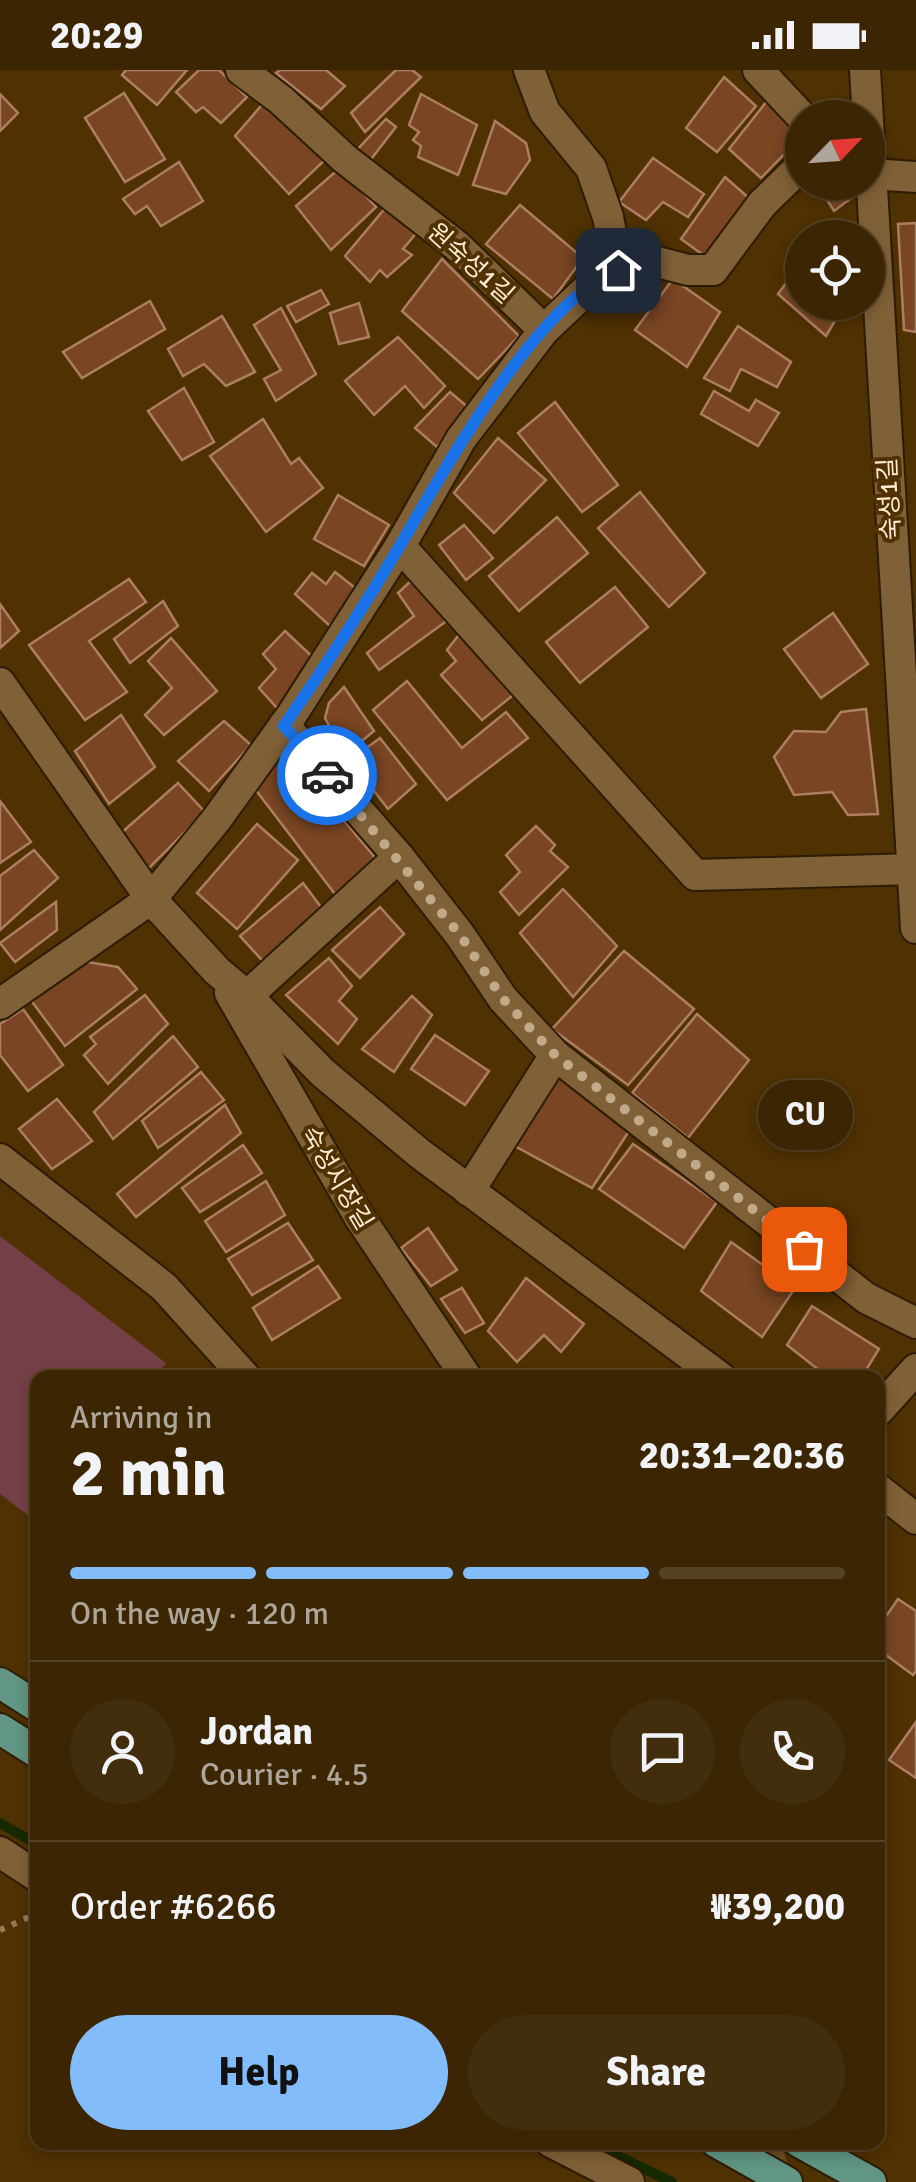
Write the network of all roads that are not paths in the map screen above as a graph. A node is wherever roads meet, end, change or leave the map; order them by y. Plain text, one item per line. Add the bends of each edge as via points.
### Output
1 (241, 70) edge
2 (529, 70) edge
3 (758, 70) edge
4 (865, 70) edge
5 (786, 100) edge
6 (866, 100) edge
7 (885, 167) edge
8 (916, 177) edge
9 (785, 182) edge
10 (871, 200) edge
11 (618, 270) junction
12 (544, 330) junction
13 (400, 546) junction
14 (0, 683) edge
15 (284, 726) junction
16 (398, 857) junction
17 (914, 869) edge
18 (151, 899) junction
19 (916, 928) edge
20 (217, 971) junction
21 (247, 996) junction
22 (0, 1004) edge
23 (555, 1055) junction
24 (0, 1159) edge
25 (469, 1192) junction
26 (916, 1324) edge
27 (916, 1369) edge
28 (239, 1370) edge
29 (463, 1370) edge
30 (710, 1370) edge
31 (885, 1403) edge
32 (885, 1494) edge
33 (916, 1518) edge
34 (0, 1683) edge
35 (30, 1702) edge
36 (0, 1729) edge
37 (30, 1747) edge
38 (0, 1852) edge
39 (30, 1871) edge
40 (567, 2150) edge
41 (730, 2150) edge
42 (813, 2150) edge
43 (629, 2182) edge
44 (787, 2182) edge
45 (871, 2182) edge

1 - 12 street, 원숙성1길 via 457,246
2 - 11 street via 545,112 591,168
3 - 5 street
4 - 6 street, 숙성1길
7 - 8 street
9 - 11 street via 713,270 646,259
10 - 17 street, 숙성1길
11 - 12 street via 599,278
12 - 13 street via 461,439
13 - 15 street
13 - 17 street via 695,874
14 - 18 street, 숙성시장길
15 - 16 street
15 - 18 street
16 - 21 street
16 - 23 street via 503,999
17 - 19 street, 숙성1길
18 - 20 street, 숙성시장길
18 - 22 street
20 - 21 street, 숙성시장길
20 - 29 street, 숙성시장길 via 360,1218
21 - 25 street, 숙성시장길 via 323,1072
23 - 25 street
23 - 26 street via 866,1298
24 - 28 street via 164,1287
25 - 30 street, 숙성시장길
27 - 31 street
32 - 33 street
34 - 35 main road
36 - 37 main road
38 - 39 street
40 - 43 street
41 - 44 main road
42 - 45 main road

